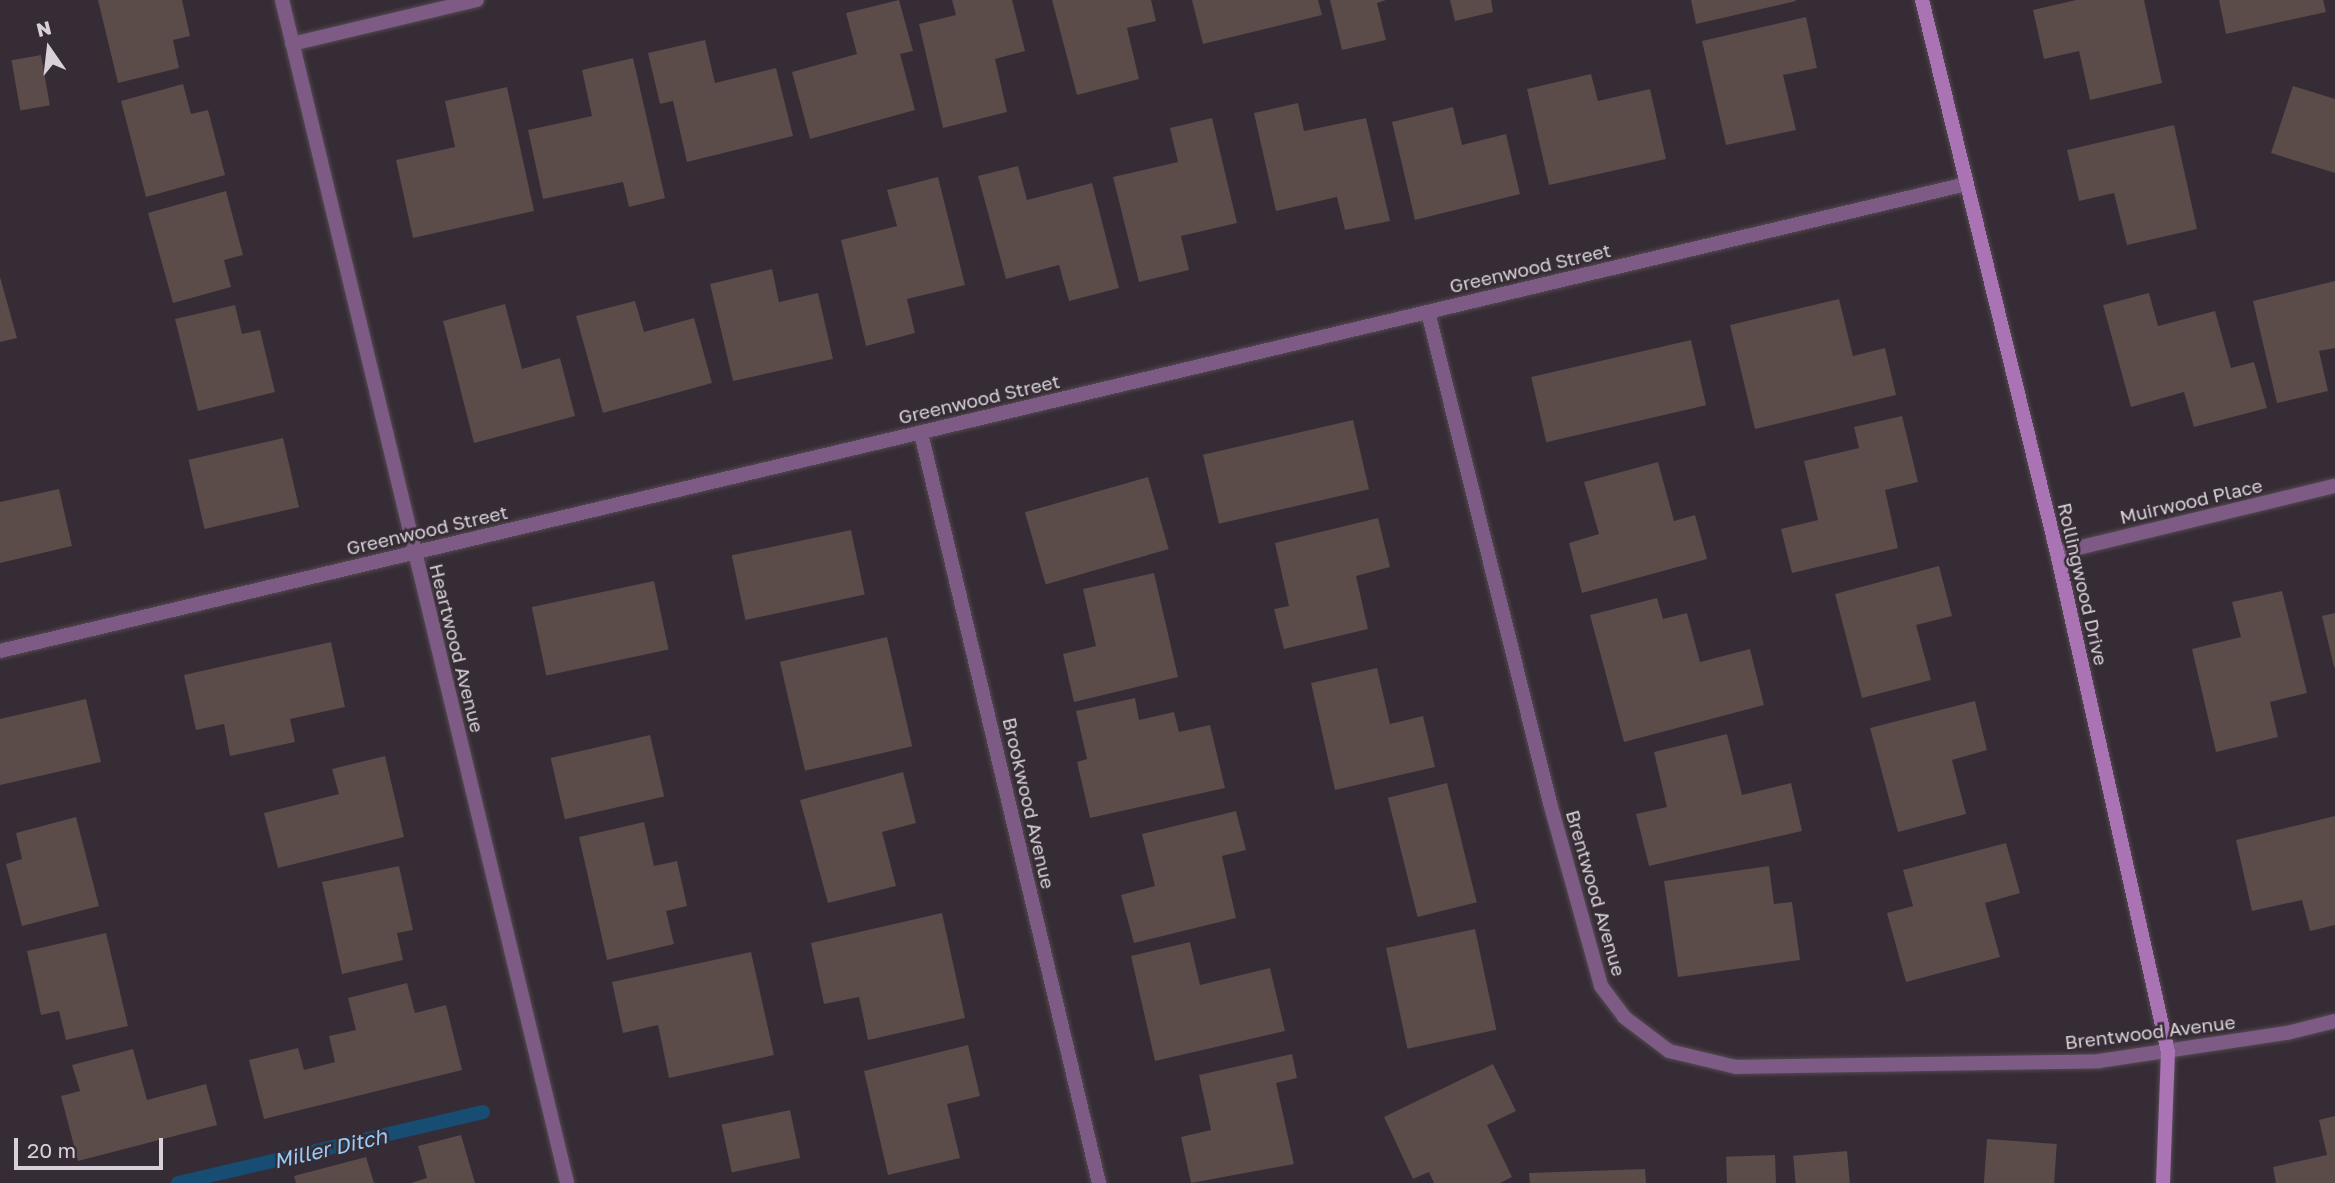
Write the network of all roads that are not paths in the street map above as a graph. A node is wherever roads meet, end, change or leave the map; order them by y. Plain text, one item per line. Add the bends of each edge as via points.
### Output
1 (282, 0) edge
2 (477, 0) edge
3 (1922, 0) edge
4 (292, 44) junction
5 (1966, 184) junction
6 (1428, 312) junction
7 (921, 432) junction
8 (2335, 486) edge
9 (414, 553) junction
10 (2057, 553) junction
11 (0, 651) edge
12 (2335, 1021) edge
13 (2168, 1052) junction
14 (567, 1183) edge
15 (1099, 1183) edge
16 (2163, 1183) edge

1 - 4 street, Heartwood Avenue
2 - 4 street
3 - 5 street, Rollingwood Drive
4 - 9 street, Heartwood Avenue
5 - 6 street, Greenwood Street
5 - 10 street, Rollingwood Drive
6 - 7 street, Greenwood Street
6 - 13 street, Brentwood Avenue via 1550,803 1601,986 1623,1017 1669,1051 1736,1067 2099,1061
7 - 9 street, Greenwood Street
7 - 15 street, Brookwood Avenue
8 - 10 street, Muirwood Place
9 - 11 street, Greenwood Street
9 - 14 street, Heartwood Avenue
10 - 13 street, Rollingwood Drive
12 - 13 street, Brentwood Avenue
13 - 16 street, Rollingwood Drive

